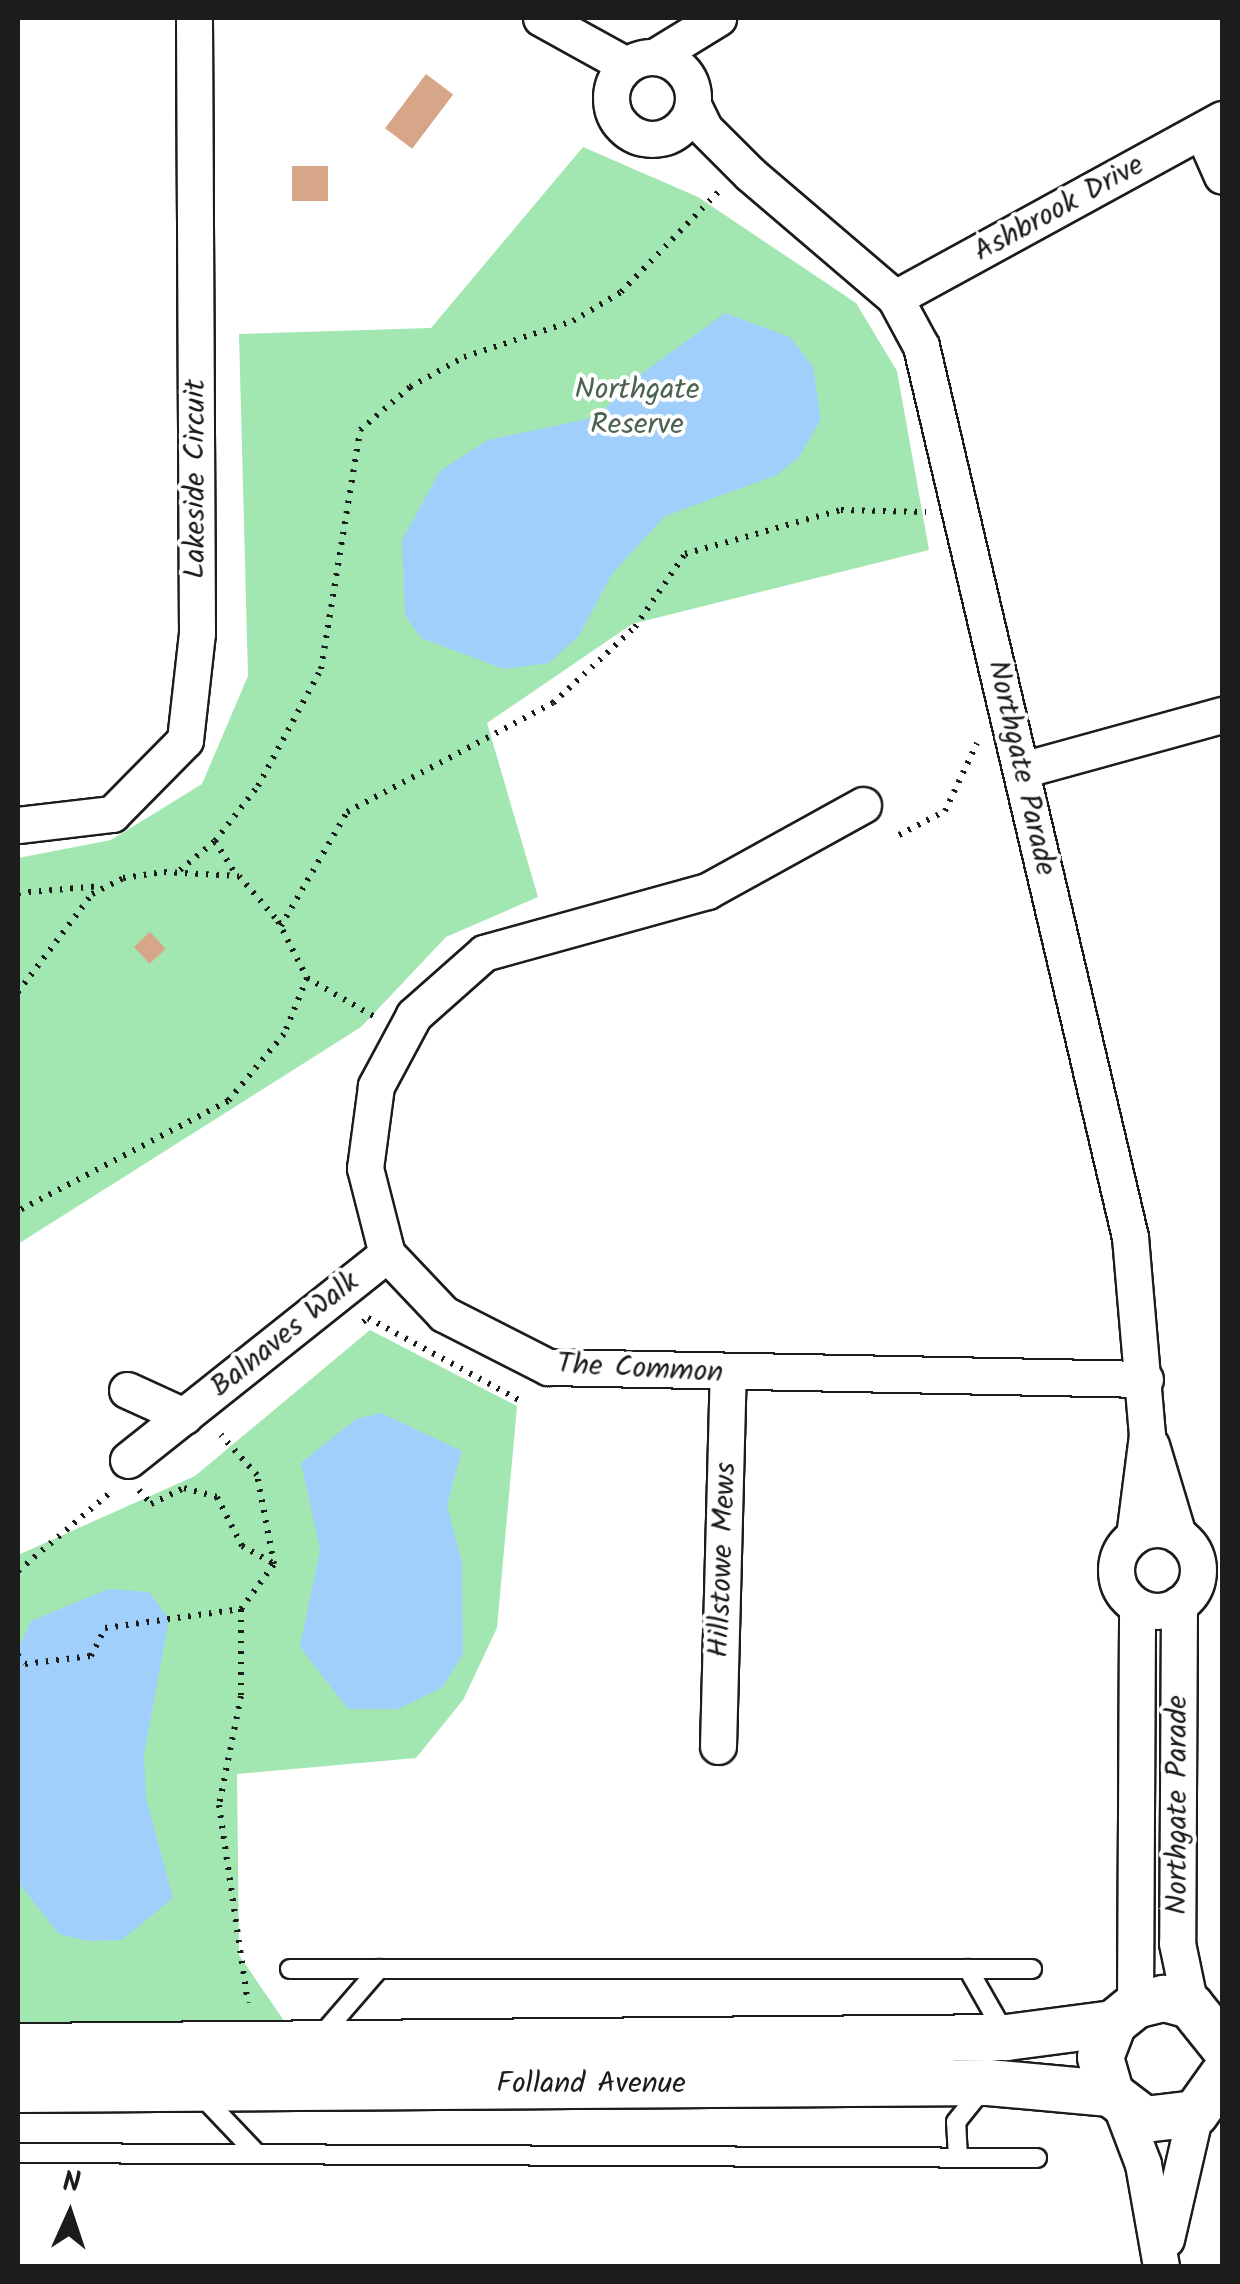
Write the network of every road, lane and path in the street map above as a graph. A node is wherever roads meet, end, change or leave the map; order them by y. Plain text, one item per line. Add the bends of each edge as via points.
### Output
1 (194, 18) edge
2 (719, 18) edge
3 (549, 23) edge
4 (631, 71) junction
5 (691, 92) junction
6 (1212, 125) edge
7 (671, 134) junction
8 (1222, 176) edge
9 (737, 180) junction
10 (895, 298) junction
11 (927, 512) dead end
12 (1222, 715) edge
13 (980, 738) dead end
14 (1022, 770) junction
15 (863, 806) dead end
16 (18, 825) edge
17 (899, 835) dead end
18 (215, 842) junction
19 (179, 871) junction
20 (235, 874) junction
21 (107, 886) junction
22 (18, 893) edge
23 (281, 926) junction
24 (307, 978) junction
25 (18, 992) edge
26 (380, 1020) dead end
27 (18, 1211) edge
28 (386, 1254) junction
29 (353, 1330) dead end
30 (728, 1374) junction
31 (1145, 1379) junction
32 (127, 1390) dead end
33 (519, 1400) dead end
34 (184, 1416) junction
35 (236, 1423) dead end
36 (1147, 1435) junction
37 (128, 1460) junction
38 (1134, 1536) junction
39 (1199, 1552) edge
40 (274, 1564) junction
41 (18, 1571) edge
42 (1179, 1604) junction
43 (1137, 1606) junction
44 (241, 1609) junction
45 (18, 1654) edge
46 (718, 1746) dead end
47 (1032, 1968) dead end
48 (379, 1969) junction
49 (968, 1969) junction
50 (290, 1970) dead end
51 (248, 2008) dead end
52 (1124, 2014) junction
53 (1212, 2024) edge
54 (1006, 2037) junction
55 (317, 2042) junction
56 (18, 2046) edge
57 (988, 2082) junction
58 (193, 2087) junction
59 (18, 2090) edge
60 (1213, 2095) edge
61 (1116, 2100) junction
62 (255, 2152) junction
63 (18, 2154) edge
64 (958, 2158) junction
65 (1038, 2158) dead end
66 (1161, 2265) edge

1 - 16 street, Lakeside Circuit via 197,633 185,740 112,814
2 - 4 street
2 - 5 street
3 - 4 street
4 - 5 street, Northgate Parade
4 - 7 street, Northgate Parade via 615,117 634,135
5 - 7 street
5 - 9 street, Northgate Parade via 704,128
6 - 8 street
6 - 10 street, Ashbrook Drive
7 - 9 street, Northgate Parade
9 - 10 street, Northgate Parade
9 - 18 path via 621,292 573,322 464,356 410,386 360,430 321,669 258,786
10 - 14 street, Northgate Parade via 920,346
11 - 23 path via 841,510 685,554 635,627 553,703 348,812
12 - 14 street
13 - 17 path via 945,811
14 - 31 street, Northgate Parade via 1130,1237
15 - 28 street via 707,892 484,954 414,1015 376,1086 365,1168
18 - 19 path
18 - 20 path
19 - 20 path
19 - 21 path
20 - 23 path
21 - 22 path
21 - 25 path via 56,932
23 - 24 path
24 - 26 path
24 - 27 path via 284,1034 228,1101
28 - 30 street, The Common via 444,1314 548,1367
28 - 34 street, Balnaves Walk
29 - 33 path via 368,1318
30 - 31 street, The Common
30 - 46 street, Hillstowe Mews
31 - 36 street, Northgate Parade
32 - 34 street, Balnaves Walk
34 - 37 street, Balnaves Walk
35 - 40 path via 221,1435 256,1475
36 - 38 street, Northgate Parade
36 - 39 street, Northgate Parade
37 - 40 path via 151,1504 184,1488 216,1497 242,1546
37 - 41 path via 112,1490
38 - 39 street
38 - 43 street via 1119,1554 1116,1577
39 - 42 street via 1195,1585
40 - 44 path
42 - 43 street
42 - 53 street, Northgate Parade via 1178,1943
43 - 52 street, Northgate Parade
44 - 45 path via 105,1628 91,1656 25,1664
44 - 51 path via 241,1696 219,1805
47 - 49 lane
48 - 49 lane
48 - 50 lane
48 - 55 lane
49 - 54 lane
52 - 53 street, Folland Avenue via 1163,1998
52 - 54 street, Folland Avenue
52 - 61 street via 1100,2057
54 - 55 street, Folland Avenue
55 - 56 street, Folland Avenue
57 - 58 street, Folland Avenue
57 - 61 street, Folland Avenue
57 - 64 lane via 956,2122
58 - 59 street, Folland Avenue
58 - 62 lane
60 - 61 street, Folland Avenue via 1170,2122
60 - 66 street
61 - 66 street via 1143,2164
62 - 63 lane
62 - 64 lane
64 - 65 lane

